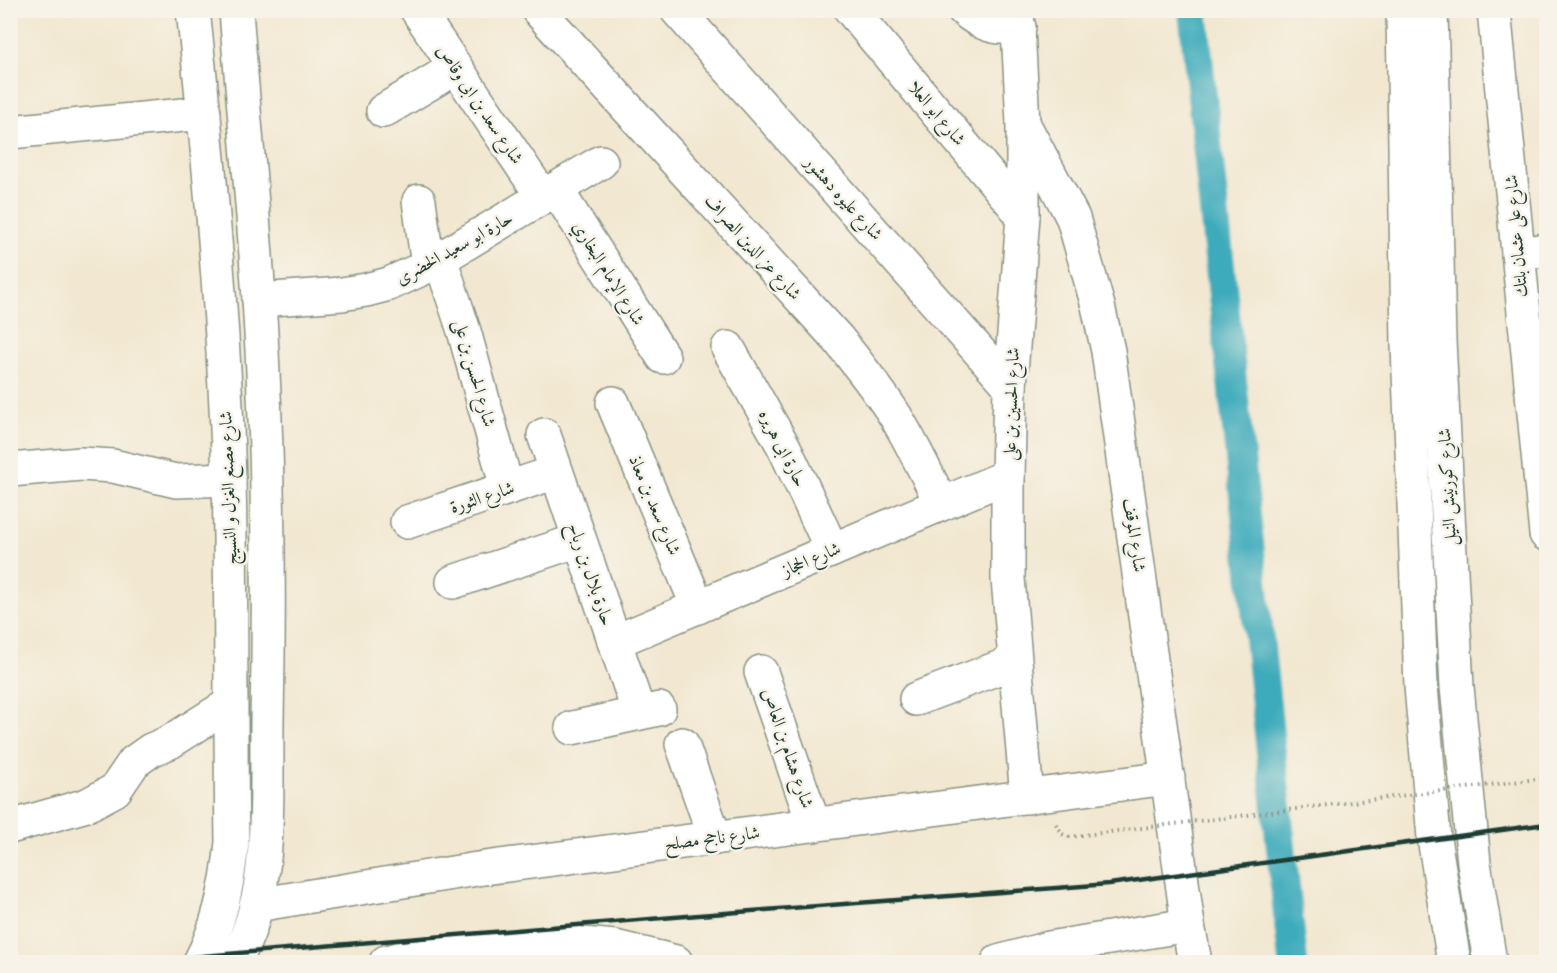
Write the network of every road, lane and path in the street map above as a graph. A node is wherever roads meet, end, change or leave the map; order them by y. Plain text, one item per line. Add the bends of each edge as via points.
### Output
1 (193, 10) edge
2 (237, 10) edge
3 (417, 10) edge
4 (537, 10) edge
5 (677, 10) edge
6 (851, 10) edge
7 (964, 10) edge
8 (1402, 10) edge
9 (1431, 10) edge
10 (1494, 10) edge
11 (1018, 19) edge
12 (456, 68) junction
13 (244, 109) junction
14 (383, 111) dead end
15 (204, 113) junction
16 (1023, 123) junction
17 (10, 132) edge
18 (601, 162) dead end
19 (550, 193) junction
20 (419, 201) dead end
21 (1023, 216) junction
22 (1532, 252) edge
23 (434, 262) junction
24 (259, 300) junction
25 (728, 348) dead end
26 (663, 357) dead end
27 (1010, 386) junction
28 (613, 403) dead end
29 (1541, 426) edge
30 (544, 435) dead end
31 (10, 470) edge
32 (556, 472) junction
33 (266, 475) junction
34 (1008, 476) junction
35 (1543, 477) edge
36 (229, 479) junction
37 (507, 488) junction
38 (941, 504) junction
39 (407, 522) dead end
40 (1546, 534) edge
41 (579, 540) junction
42 (832, 550) junction
43 (453, 582) dead end
44 (698, 607) junction
45 (614, 642) junction
46 (1014, 662) junction
47 (761, 672) dead end
48 (916, 699) dead end
49 (268, 700) junction
50 (230, 704) junction
51 (572, 728) dead end
52 (682, 744) dead end
53 (1168, 778) junction
54 (1546, 778) edge
55 (1027, 797) junction
56 (814, 825) junction
57 (10, 827) edge
58 (715, 837) junction
59 (1069, 837) dead end
60 (256, 905) junction
61 (1188, 925) junction
62 (565, 952) edge
63 (481, 956) edge
64 (394, 962) edge
65 (200, 963) edge
66 (234, 963) edge
67 (676, 963) edge
68 (998, 963) edge
69 (1195, 963) edge
70 (1454, 963) edge
71 (1490, 963) edge

1 - 15 street, شارع مصنع الغزل و النسيج
2 - 13 street, شارع مصنع الغزل و النسيج
3 - 12 street, شارع سعد بن ابى وقاص
4 - 38 street, شارع عز الدين الصراف via 838,339 896,417
5 - 27 street, شارع عليوه دهشور
6 - 21 street, شارع ابو العلا
7 - 11 street via 990,26 1004,28
8 - 70 street, شارع كورنيش النيل via 1408,346 1421,686 1434,838
9 - 71 street, شارع كورنيش النيل via 1439,341 1457,687 1474,863
10 - 22 street, شارع على عثمان بلتك
11 - 16 street, شارع الحسين بن على
12 - 14 street
12 - 19 street, شارع سعد بن ابى وقاص
13 - 15 street
13 - 24 street, شارع مصنع الغزل و النسيج
15 - 17 street
15 - 36 street, شارع مصنع الغزل و النسيج
16 - 21 street, شارع الحسين بن على
16 - 53 street, شارع الموقف via 1073,218 1103,328 1116,395
18 - 19 street, حارة ابو سعيد الخضرى
19 - 23 street, حارة ابو سعيد الخضرى
19 - 26 street, شارع الإمام البخاري
20 - 23 street, شارع الحسن بن على
21 - 27 street, شارع الحسين بن على
22 - 29 street, شارع على عثمان بلتك
23 - 24 street, حارة ابو سعيد الخضرى via 389,284 366,290
23 - 37 street, شارع الحسن بن على via 464,331
24 - 33 street, شارع مصنع الغزل و النسيج
25 - 42 street, حارة ابى هريره via 784,447
27 - 34 street, شارع الحسين بن على
28 - 44 street, شارع سعد بن معاذ
29 - 35 street, شارع على عثمان بلتك
30 - 32 street, حارة بلال بن رباح
31 - 36 street via 81,464 113,466 176,481
32 - 37 street, شارع الثورة
32 - 41 street, حارة بلال بن رباح
33 - 36 street
33 - 49 street, شارع مصنع الغزل و النسيج
34 - 38 street, شارع الحجاز
34 - 46 street, شارع الحسين بن على via 1008,579
35 - 40 street, شارع على عثمان بلتك
36 - 50 street, شارع مصنع الغزل و النسيج
37 - 39 street, شارع الثورة
38 - 42 street, شارع الحجاز
41 - 43 street
41 - 45 street, حارة بلال بن رباح
42 - 44 street, شارع الحجاز
44 - 45 street, شارع الحجاز
45 - 51 street, حارة بلال بن رباح via 649,711
46 - 48 street
46 - 55 street, شارع الحسين بن على
47 - 56 street, شارع هشام بن العاص
49 - 50 street
49 - 60 street, شارع مصنع الغزل و النسيج via 265,852
50 - 57 street via 171,742 151,750 135,762 115,789 87,806
50 - 65 street, شارع مصنع الغزل و النسيج via 232,842 228,881 219,919
52 - 58 street
53 - 55 street, شارع ناجح مصلح
53 - 61 street, شارع الموقف
54 - 59 path, bridge
55 - 56 street, شارع ناجح مصلح
56 - 58 street, شارع ناجح مصلح
58 - 60 street, شارع ناجح مصلح via 477,869
60 - 66 street, شارع مصنع الغزل و النسيج
61 - 68 street via 1048,948
61 - 69 street, شارع الموقف
62 - 63 street
62 - 67 street via 615,947
63 - 64 street

